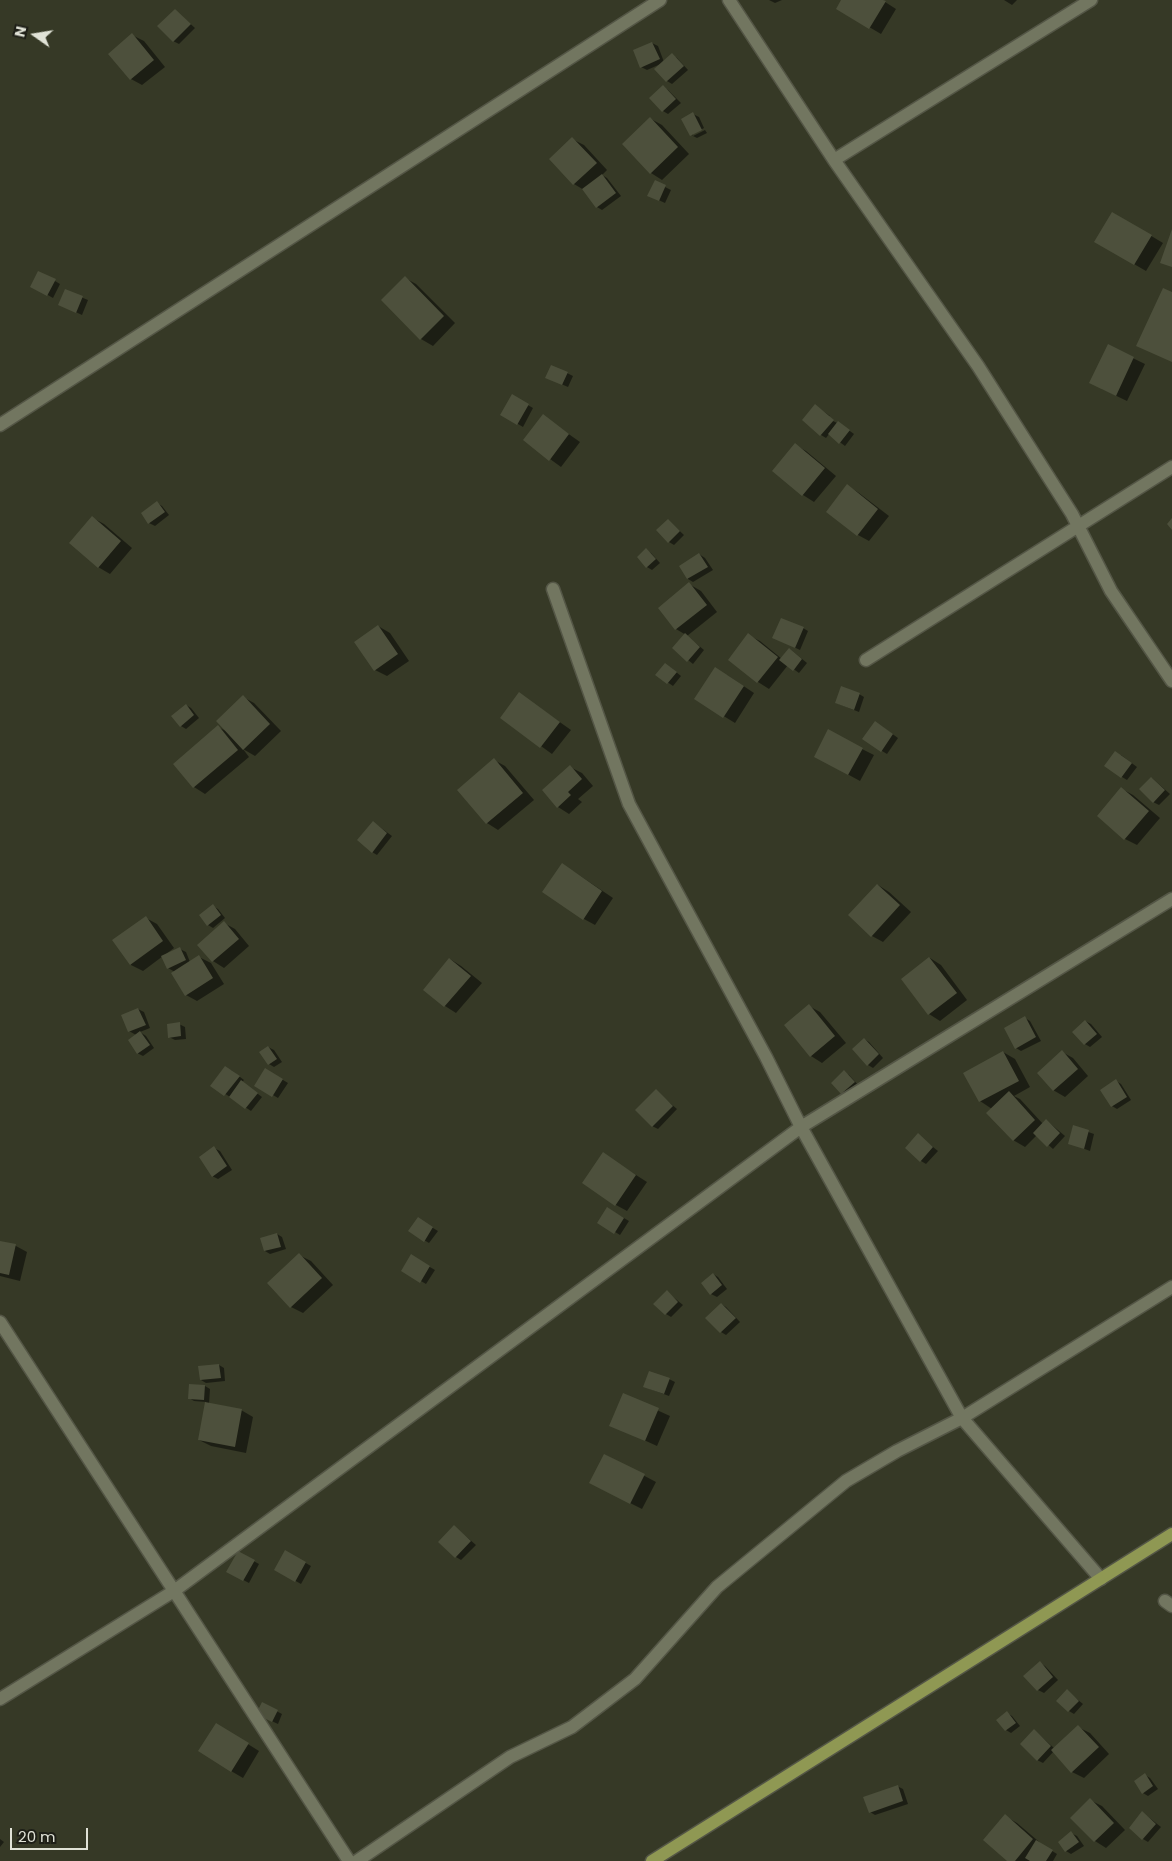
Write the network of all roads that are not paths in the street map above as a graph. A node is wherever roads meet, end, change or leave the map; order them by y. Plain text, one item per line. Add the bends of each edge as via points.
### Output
1 (660, 0) edge
2 (729, 0) edge
3 (1091, 0) edge
4 (834, 160) junction
5 (0, 425) edge
6 (1172, 467) edge
7 (1079, 527) junction
8 (553, 589) dead end
9 (866, 660) dead end
10 (1172, 681) edge
11 (1172, 899) edge
12 (801, 1127) junction
13 (1172, 1287) edge
14 (0, 1322) edge
15 (962, 1418) junction
16 (1172, 1534) edge
17 (1100, 1579) junction
18 (174, 1591) junction
19 (0, 1699) edge
20 (349, 1861) edge
21 (357, 1861) edge
22 (652, 1861) edge

1 - 5 street
2 - 4 street
3 - 4 street
4 - 7 street via 978,366
6 - 7 street
7 - 9 street
7 - 10 street via 1111,591
8 - 12 street via 629,804
11 - 12 street
12 - 15 street
12 - 18 street
13 - 15 street
14 - 18 street
15 - 17 street
15 - 21 street via 846,1481 717,1587 635,1679 572,1727 510,1757
16 - 17 main road
17 - 22 main road
18 - 19 street
18 - 20 street

